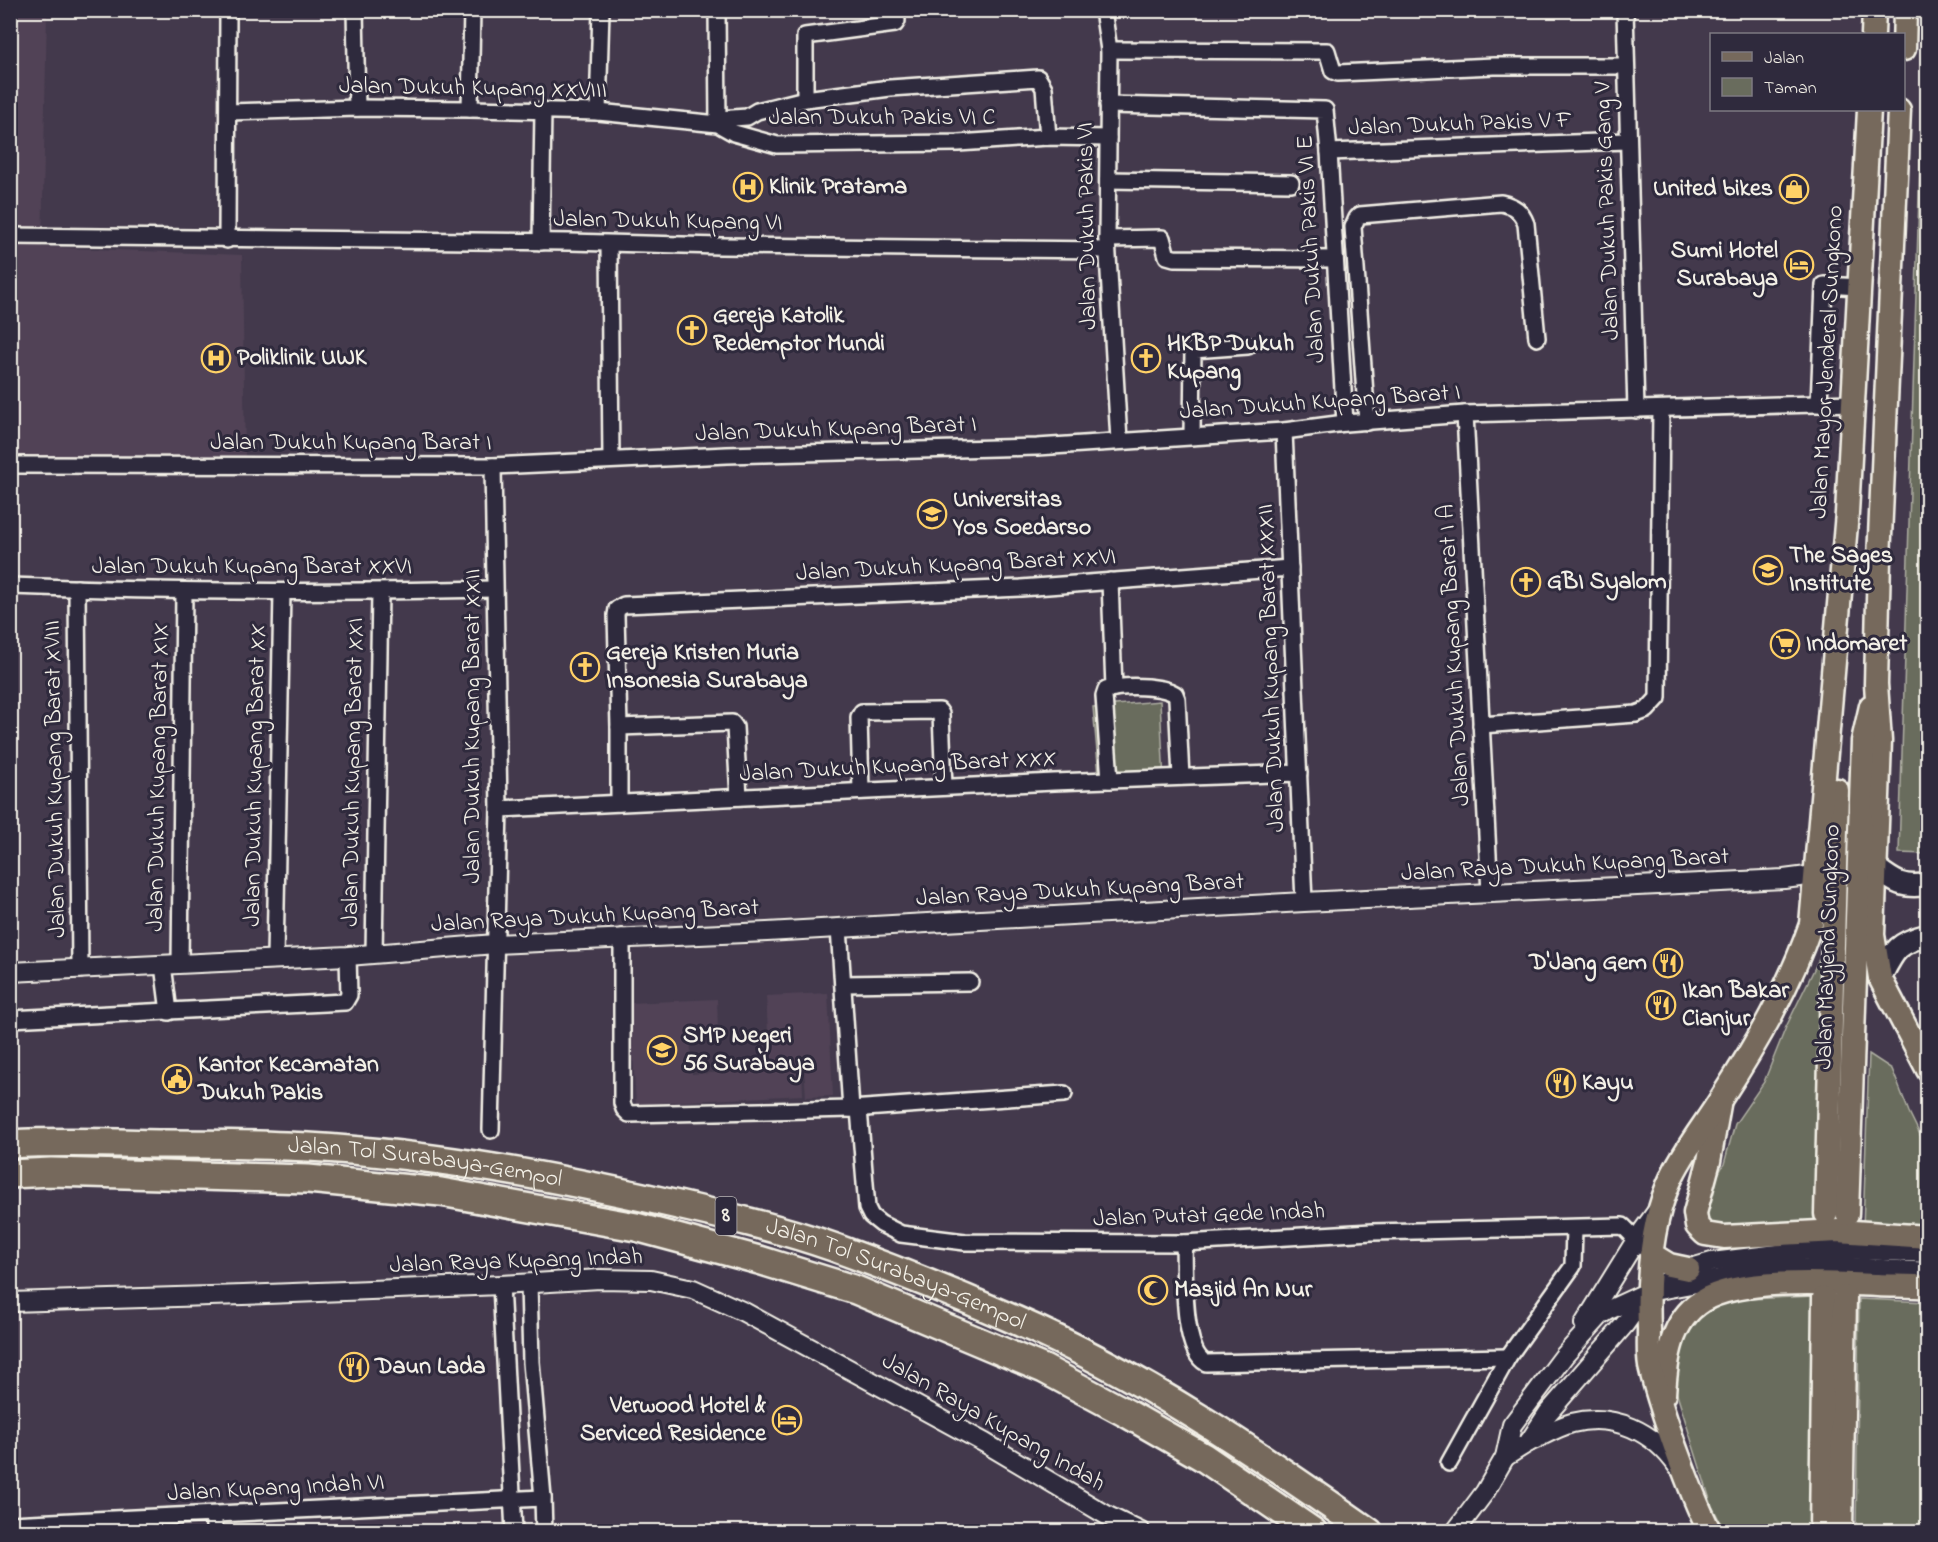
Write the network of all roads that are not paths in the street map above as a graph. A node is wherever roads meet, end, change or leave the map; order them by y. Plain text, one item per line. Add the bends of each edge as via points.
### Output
1 (228, 10) edge
2 (355, 10) edge
3 (472, 10) edge
4 (602, 10) edge
5 (717, 10) edge
6 (896, 10) edge
7 (1103, 10) edge
8 (1625, 10) edge
9 (1874, 10) edge
10 (1905, 10) edge
11 (1873, 33) edge
12 (1904, 33) edge
13 (1109, 50) junction
14 (1626, 66) junction
15 (805, 99) junction
16 (1108, 105) junction
17 (357, 108) junction
18 (470, 109) junction
19 (543, 110) junction
20 (1869, 111) edge
21 (1899, 111) edge
22 (228, 112) junction
23 (598, 112) junction
24 (718, 121) junction
25 (1048, 137) junction
26 (1108, 138) junction
27 (1627, 141) junction
28 (1329, 152) junction
29 (1108, 180) junction
30 (1291, 183) dead end
31 (10, 236) edge
32 (227, 240) junction
33 (541, 242) junction
34 (609, 244) junction
35 (1107, 245) junction
36 (1335, 259) junction
37 (1860, 287) junction
38 (1537, 338) dead end
39 (1248, 346) dead end
40 (1853, 403) junction
41 (1819, 404) junction
42 (1661, 409) junction
43 (1636, 410) junction
44 (1465, 414) junction
45 (1367, 422) junction
46 (1346, 423) junction
47 (1284, 431) junction
48 (1192, 435) junction
49 (1119, 440) junction
50 (611, 459) junction
51 (10, 465) edge
52 (493, 466) junction
53 (1290, 568) junction
54 (1110, 581) junction
55 (10, 586) edge
56 (77, 588) junction
57 (494, 590) junction
58 (184, 591) junction
59 (282, 592) junction
60 (380, 592) junction
61 (1876, 684) junction
62 (1114, 688) junction
63 (1832, 690) junction
64 (1481, 725) junction
65 (620, 727) junction
66 (1299, 772) junction
67 (1181, 777) junction
68 (1110, 780) junction
69 (944, 787) junction
70 (861, 791) junction
71 (739, 797) junction
72 (619, 803) junction
73 (499, 809) junction
74 (1876, 868) junction
75 (1815, 875) junction
76 (1928, 884) edge
77 (1490, 893) junction
78 (1304, 903) junction
79 (839, 928) junction
80 (1928, 935) edge
81 (622, 937) junction
82 (495, 944) junction
83 (374, 953) junction
84 (348, 956) junction
85 (275, 958) junction
86 (171, 965) junction
87 (80, 970) junction
88 (10, 972) edge
89 (1880, 978) junction
90 (970, 982) dead end
91 (843, 984) junction
92 (169, 1012) junction
93 (10, 1019) edge
94 (1928, 1070) edge
95 (1064, 1094) dead end
96 (1720, 1100) junction
97 (855, 1109) junction
98 (491, 1130) dead end
99 (10, 1144) edge
100 (10, 1174) edge
101 (1574, 1228) junction
102 (1928, 1237) edge
103 (1184, 1243) junction
104 (1643, 1247) junction
105 (1928, 1253) edge
106 (1688, 1269) junction
107 (1928, 1272) edge
108 (529, 1283) junction
109 (501, 1285) junction
110 (1928, 1287) edge
111 (1648, 1292) junction
112 (10, 1302) edge
113 (1564, 1356) junction
114 (1508, 1357) junction
115 (1663, 1411) junction
116 (1529, 1442) junction
117 (1505, 1457) junction
118 (1449, 1462) dead end
119 (543, 1498) junction
120 (513, 1500) junction
121 (1695, 1504) junction
122 (214, 1515) junction
123 (10, 1524) edge
124 (1113, 1524) edge
125 (32, 1527) edge
126 (214, 1532) edge
127 (514, 1532) edge
128 (544, 1532) edge
129 (1141, 1532) edge
130 (1313, 1532) edge
131 (1369, 1532) edge
132 (1455, 1532) edge
133 (1710, 1532) edge
134 (1821, 1532) edge
135 (1841, 1532) edge

1 - 22 street
2 - 17 street
3 - 18 street
4 - 23 street
5 - 24 street
6 - 15 street via 894,24 806,36
7 - 13 street, Jalan Dukuh Pakis VI
8 - 14 street, Jalan Dukuh Pakis Gang V
9 - 11 main road
10 - 12 main road
13 - 14 street via 1328,51 1334,72
13 - 16 street, Jalan Dukuh Pakis VI
14 - 27 street, Jalan Dukuh Pakis Gang V
15 - 24 street, Jalan Dukuh Pakis VI C via 747,117
15 - 25 street, Jalan Dukuh Pakis VI C via 890,88 1038,78 1044,88
16 - 26 street, Jalan Dukuh Pakis VI
16 - 28 street, Jalan Dukuh Pakis VI E via 1323,108
17 - 18 street, Jalan Dukuh Kupang XXVIII
17 - 22 street, Jalan Dukuh Kupang XXVIII
18 - 19 street, Jalan Dukuh Kupang XXVIII
19 - 23 street, Jalan Dukuh Kupang XXVIII
19 - 33 street
20 - 37 main road, Jalan Mayor Jenderal Sungkono
21 - 61 main road
22 - 32 street
23 - 24 street, Jalan Dukuh Kupang XXVIII
24 - 25 street, Jalan Dukuh Pakis VI C via 734,133 777,145 958,143
25 - 26 street, Jalan Dukuh Pakis VI C
26 - 29 street, Jalan Dukuh Pakis VI
27 - 28 street, Jalan Dukuh Pakis V F
27 - 43 street, Jalan Dukuh Pakis Gang V
28 - 36 street, Jalan Dukuh Pakis VI E
29 - 30 street
29 - 35 street, Jalan Dukuh Pakis VI
31 - 32 street, Jalan Dukuh Kupang VI
32 - 33 street, Jalan Dukuh Kupang VI
33 - 34 street, Jalan Dukuh Kupang VI
34 - 35 street, Jalan Dukuh Kupang VI
34 - 50 street
35 - 36 street, Jalan Dukuh Kupang VI via 1162,238 1167,256 1174,258
35 - 49 street, Jalan Dukuh Pakis VI
36 - 46 street, Jalan Dukuh Pakis VI E
37 - 40 main road, Jalan Mayor Jenderal Sungkono
37 - 41 street via 1824,285
38 - 45 street via 1526,224 1516,208 1501,203 1360,215 1353,227
39 - 48 street via 1193,350
40 - 41 street, Jalan Dukuh Kupang Barat I
40 - 63 main road, Jalan Mayor Jenderal Sungkono
41 - 42 street, Jalan Dukuh Kupang Barat I
42 - 43 street, Jalan Dukuh Kupang Barat I
42 - 64 street via 1658,698 1647,710 1636,714
43 - 44 street, Jalan Dukuh Kupang Barat I
44 - 45 street, Jalan Dukuh Kupang Barat I
44 - 64 street, Jalan Dukuh Kupang Barat I A
45 - 46 street, Jalan Dukuh Kupang Barat I
46 - 47 street, Jalan Dukuh Kupang Barat I
47 - 48 street, Jalan Dukuh Kupang Barat I
47 - 53 street, Jalan Dukuh Kupang Barat XXXII
48 - 49 street, Jalan Dukuh Kupang Barat I
49 - 50 street, Jalan Dukuh Kupang Barat I via 1037,447
50 - 52 street, Jalan Dukuh Kupang Barat I
51 - 52 street, Jalan Dukuh Kupang Barat I
52 - 57 street, Jalan Dukuh Kupang Barat XXII
53 - 54 street, Jalan Dukuh Kupang Barat XXVI
53 - 66 street, Jalan Dukuh Kupang Barat XXXII
54 - 62 street
54 - 65 street, Jalan Dukuh Kupang Barat XXVI via 624,605 616,615
55 - 56 street, Jalan Dukuh Kupang Barat XXVI
56 - 58 street, Jalan Dukuh Kupang Barat XXVI
56 - 87 street, Jalan Dukuh Kupang Barat XVIII
57 - 60 street, Jalan Dukuh Kupang Barat XXVI
57 - 73 street, Jalan Dukuh Kupang Barat XXII
58 - 59 street, Jalan Dukuh Kupang Barat XXVI
58 - 86 street, Jalan Dukuh Kupang Barat XIX
59 - 60 street, Jalan Dukuh Kupang Barat XXVI
59 - 85 street, Jalan Dukuh Kupang Barat XX
60 - 83 street, Jalan Dukuh Kupang Barat XXI
61 - 63 main road, Jalan Mayjend Sungkono via 1863,741 1837,1214 1837,771
61 - 74 main road via 1881,741
62 - 67 street via 1164,688 1175,694
62 - 68 street via 1106,690 1104,696
63 - 75 main road
64 - 77 street, Jalan Dukuh Kupang Barat I A
65 - 71 street via 732,723
65 - 72 street
66 - 67 street, Jalan Dukuh Kupang Barat XXX
66 - 78 street, Jalan Dukuh Kupang Barat XXXII
67 - 68 street, Jalan Dukuh Kupang Barat XXX
68 - 69 street, Jalan Dukuh Kupang Barat XXX
69 - 70 street, Jalan Dukuh Kupang Barat XXX
69 - 70 street via 939,711 862,712
70 - 71 street, Jalan Dukuh Kupang Barat XXX
71 - 72 street, Jalan Dukuh Kupang Barat XXX
72 - 73 street, Jalan Dukuh Kupang Barat XXX
73 - 82 street, Jalan Dukuh Kupang Barat XXII
74 - 76 main road via 1894,882 1913,887
74 - 89 main road via 1873,935
75 - 77 street, Jalan Raya Dukuh Kupang Barat
75 - 96 main road via 1811,924 1800,956 1760,1035
77 - 78 street, Jalan Raya Dukuh Kupang Barat
78 - 79 street, Jalan Raya Dukuh Kupang Barat
79 - 81 street, Jalan Raya Dukuh Kupang Barat
79 - 91 street, Jalan Putat Gede Indah
80 - 89 main road via 1895,949
81 - 82 street, Jalan Raya Dukuh Kupang Barat
81 - 97 street via 622,1103 629,1114
82 - 83 street, Jalan Raya Dukuh Kupang Barat
82 - 98 street, Jalan Dukuh Kupang Barat XXII
83 - 84 street, Jalan Raya Dukuh Kupang Barat
84 - 85 street, Jalan Raya Dukuh Kupang Barat
84 - 92 street via 349,995 345,1002
85 - 86 street, Jalan Raya Dukuh Kupang Barat
86 - 87 street, Jalan Raya Dukuh Kupang Barat
86 - 92 street, Jalan Dukuh Kupang Barat XIX
87 - 88 street, Jalan Raya Dukuh Kupang Barat
89 - 94 main road
90 - 91 street
91 - 97 street, Jalan Putat Gede Indah
92 - 93 street
95 - 97 street
96 - 102 main road via 1695,1213 1697,1226 1705,1234 1724,1237 1838,1231
96 - 104 main road via 1672,1175
97 - 103 street, Jalan Putat Gede Indah via 867,1208 881,1224 902,1234 965,1242
99 - 131 highway, Jalan Tol Surabaya–Gempol / 8 via 288,1146 376,1153 506,1170 747,1221 832,1247 1017,1321 1122,1373 1217,1428
100 - 130 highway, Jalan Tol Surabaya–Gempol / 8 via 308,1179 441,1192 636,1227 759,1260 856,1290 1044,1369 1203,1457
101 - 103 street, Jalan Putat Gede Indah via 1372,1232
101 - 104 street, Jalan Putat Gede Indah via 1623,1226
101 - 114 street via 1573,1266
103 - 114 street via 1188,1324 1194,1351 1206,1363
104 - 106 main road via 1669,1265
104 - 111 main road
104 - 113 street
105 - 106 street via 1802,1251 1712,1262
106 - 111 street
107 - 111 street via 1837,1266 1756,1272
108 - 109 street, Jalan Raya Kupang Indah
108 - 119 street via 531,1362
108 - 124 street, Jalan Raya Kupang Indah via 651,1280 693,1289 744,1312 985,1443
109 - 112 street, Jalan Raya Kupang Indah
109 - 120 street
110 - 115 main road via 1765,1285 1711,1296 1692,1309 1673,1337 1667,1354
111 - 113 street via 1600,1316
111 - 115 main road via 1650,1364
111 - 116 street via 1548,1413
113 - 117 street via 1512,1425
114 - 118 street
115 - 121 main road
116 - 117 street
116 - 121 street via 1563,1426 1587,1421 1626,1425 1668,1453
117 - 132 street
119 - 120 street, Jalan Kupang Indah VI
119 - 128 street
120 - 122 street, Jalan Kupang Indah VI
120 - 127 street
121 - 133 main road
122 - 125 street, Jalan Kupang Indah VI
122 - 126 street
123 - 125 street, Jalan Kupang Indah VI
124 - 129 street, Jalan Raya Kupang Indah
134 - 135 main road via 1834,1297

